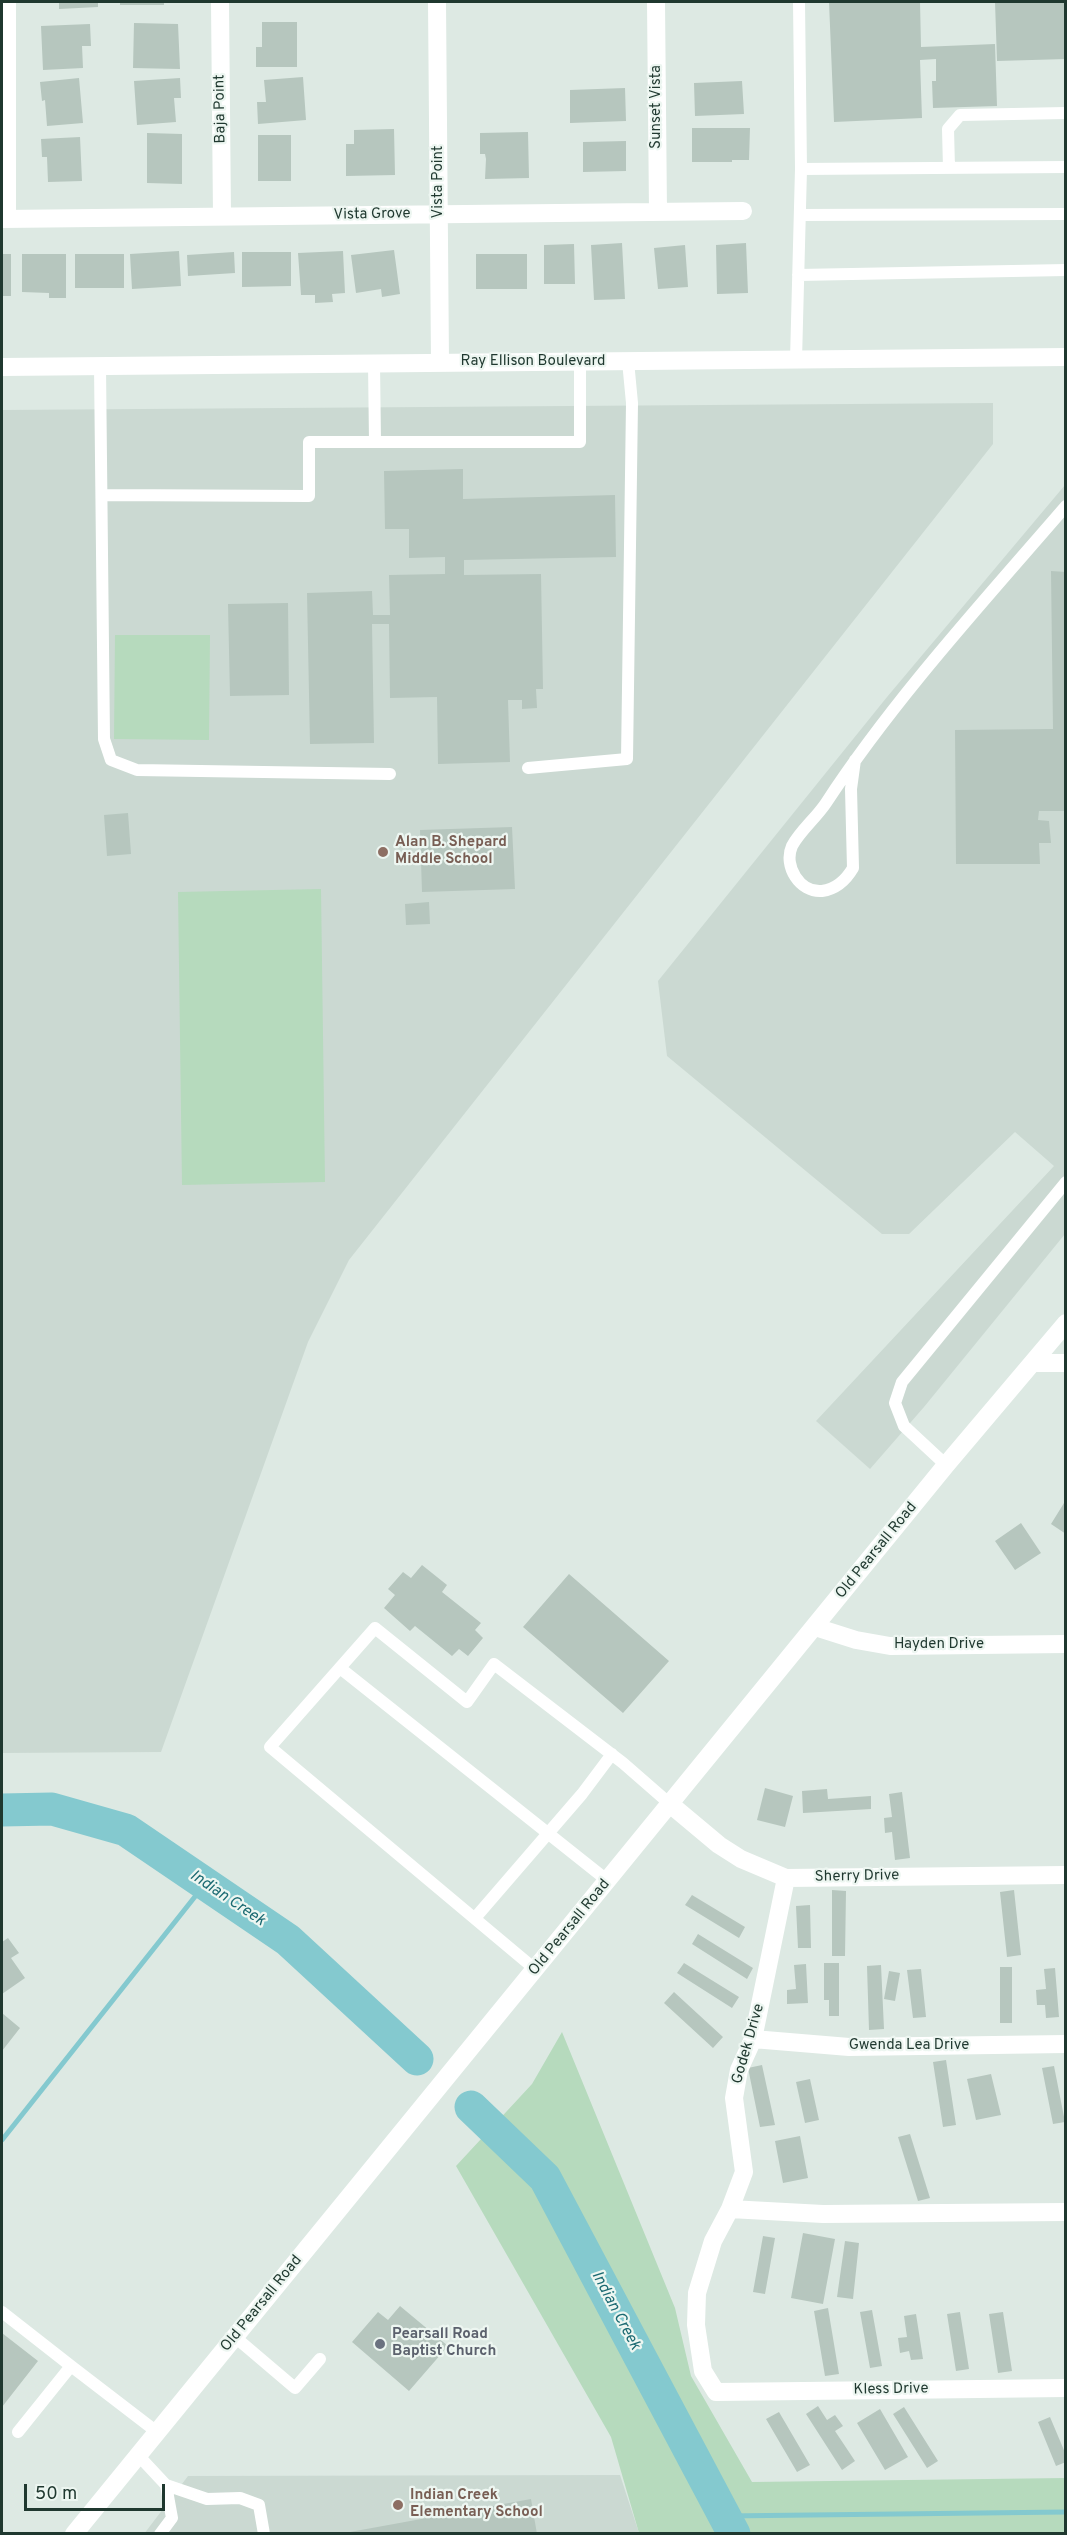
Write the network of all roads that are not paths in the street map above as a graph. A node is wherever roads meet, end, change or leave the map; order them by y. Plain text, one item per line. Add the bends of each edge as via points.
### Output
1 (7, 2) edge
2 (220, 2) edge
3 (437, 2) edge
4 (656, 2) edge
5 (799, 2) edge
6 (1065, 113) edge
7 (1065, 167) edge
8 (949, 168) junction
9 (801, 169) junction
10 (743, 211) dead end
11 (658, 212) junction
12 (439, 214) junction
13 (1065, 214) edge
14 (800, 215) junction
15 (222, 216) junction
16 (4, 219) edge
17 (1065, 270) edge
18 (798, 275) junction
19 (1065, 357) edge
20 (796, 360) junction
21 (580, 361) junction
22 (628, 361) junction
23 (440, 362) junction
24 (374, 363) junction
25 (100, 366) junction
26 (2, 367) edge
27 (375, 442) junction
28 (102, 495) junction
29 (1065, 506) edge
30 (855, 760) junction
31 (528, 768) dead end
32 (390, 774) dead end
33 (1065, 1182) edge
34 (1065, 1323) edge
35 (1033, 1363) junction
36 (1065, 1363) edge
37 (946, 1465) junction
38 (815, 1627) junction
39 (1065, 1644) edge
40 (340, 1668) junction
41 (612, 1754) junction
42 (670, 1804) junction
43 (548, 1833) junction
44 (1065, 1875) edge
45 (786, 1878) junction
46 (608, 1881) junction
47 (475, 1918) junction
48 (536, 1970) junction
49 (753, 2038) junction
50 (1065, 2044) edge
51 (730, 2209) junction
52 (1065, 2212) edge
53 (2, 2312) edge
54 (235, 2337) junction
55 (320, 2359) dead end
56 (71, 2366) junction
57 (1065, 2388) edge
58 (716, 2392) joint
59 (18, 2432) dead end
60 (157, 2432) junction
61 (138, 2455) junction
62 (166, 2485) junction
63 (74, 2534) edge
64 (160, 2534) edge
65 (264, 2534) edge

1 - 16 street
2 - 15 street, Baja Point
3 - 12 street, Vista Point
4 - 11 street, Sunset Vista
5 - 9 lane
6 - 8 lane via 960,115 948,129
7 - 8 lane
8 - 9 lane
9 - 14 lane
10 - 11 street, Vista Grove
11 - 12 street, Vista Grove
12 - 15 street, Vista Grove
12 - 23 street, Vista Point
13 - 14 lane
14 - 18 lane
15 - 16 street, Vista Grove
17 - 18 lane
18 - 20 lane
19 - 20 street, Ray Ellison Boulevard
20 - 22 street, Ray Ellison Boulevard
21 - 22 street, Ray Ellison Boulevard
21 - 23 street, Ray Ellison Boulevard
21 - 27 lane via 580,442
22 - 31 lane via 632,403 627,759
23 - 24 street, Ray Ellison Boulevard
24 - 25 street, Ray Ellison Boulevard
24 - 27 lane
25 - 26 street, Ray Ellison Boulevard
25 - 28 lane
27 - 28 lane via 309,442 309,496
28 - 32 lane via 104,739 111,760 137,770
29 - 30 lane
30 - 30 lane via 792,846 792,873 809,888 819,891 839,885 854,868 851,789
33 - 37 lane via 902,1383 895,1403 904,1426
34 - 35 street, Old Pearsall Road
35 - 36 street
35 - 37 street, Old Pearsall Road
37 - 38 street, Old Pearsall Road
38 - 39 street, Hayden Drive via 890,1646
38 - 42 street, Old Pearsall Road
40 - 41 lane via 375,1628 467,1702 494,1664
40 - 43 lane
40 - 47 lane via 270,1747
41 - 42 lane
41 - 43 lane
42 - 45 street, Sherry Drive via 719,1845
42 - 46 street, Old Pearsall Road
43 - 46 lane
43 - 47 lane
44 - 45 street, Sherry Drive
45 - 49 street, Godek Drive
46 - 48 street, Old Pearsall Road
47 - 48 lane
48 - 54 street, Old Pearsall Road
49 - 50 street, Gwenda Lea Drive via 849,2047
49 - 51 street, Godek Drive via 739,2070 734,2098 744,2172
51 - 52 street via 823,2214
51 - 58 street, Godek Drive via 713,2241 697,2293 696,2325 703,2371
53 - 56 lane
54 - 55 lane via 292,2393
54 - 60 street, Old Pearsall Road
56 - 59 lane
56 - 60 lane
57 - 58 street, Kless Drive
60 - 61 street, Old Pearsall Road
61 - 62 lane
61 - 63 street, Old Pearsall Road
62 - 64 lane via 172,2518
62 - 65 lane via 207,2499 240,2498 259,2505

